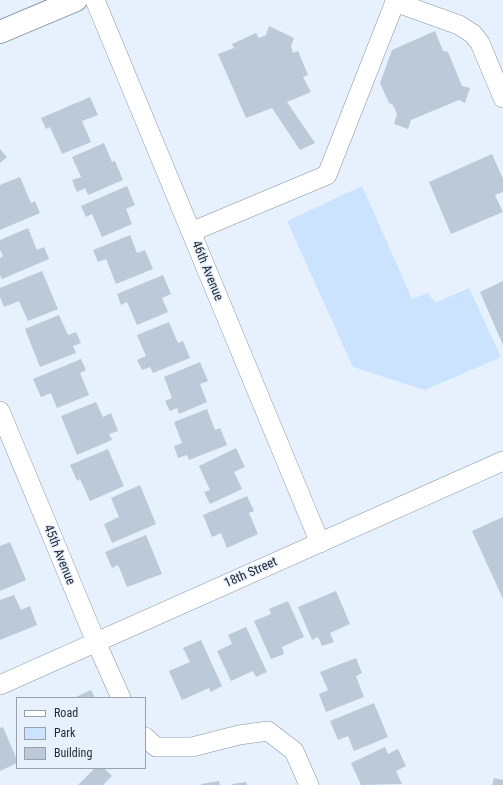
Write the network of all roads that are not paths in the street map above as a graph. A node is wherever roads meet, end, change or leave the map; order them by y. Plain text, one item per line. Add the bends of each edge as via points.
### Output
1 (76, 0) edge
2 (95, 0) edge
3 (394, 1) edge
4 (0, 32) edge
5 (503, 98) edge
6 (191, 232) junction
7 (0, 411) edge
8 (503, 461) edge
9 (320, 543) junction
10 (96, 642) junction
11 (0, 685) edge
12 (120, 697) edge
13 (146, 738) edge
14 (309, 785) edge

1 - 4 main road
2 - 6 street, 46th Avenue
3 - 5 street via 459,25 473,34 480,43
3 - 6 street via 327,174
6 - 9 street, 46th Avenue
7 - 10 street, 45th Avenue
8 - 9 street, 18th Street
9 - 10 street, 18th Street
10 - 11 street, 18th Street
10 - 12 street, 45th Avenue
13 - 14 street via 156,747 192,747 239,735 268,731 294,751

